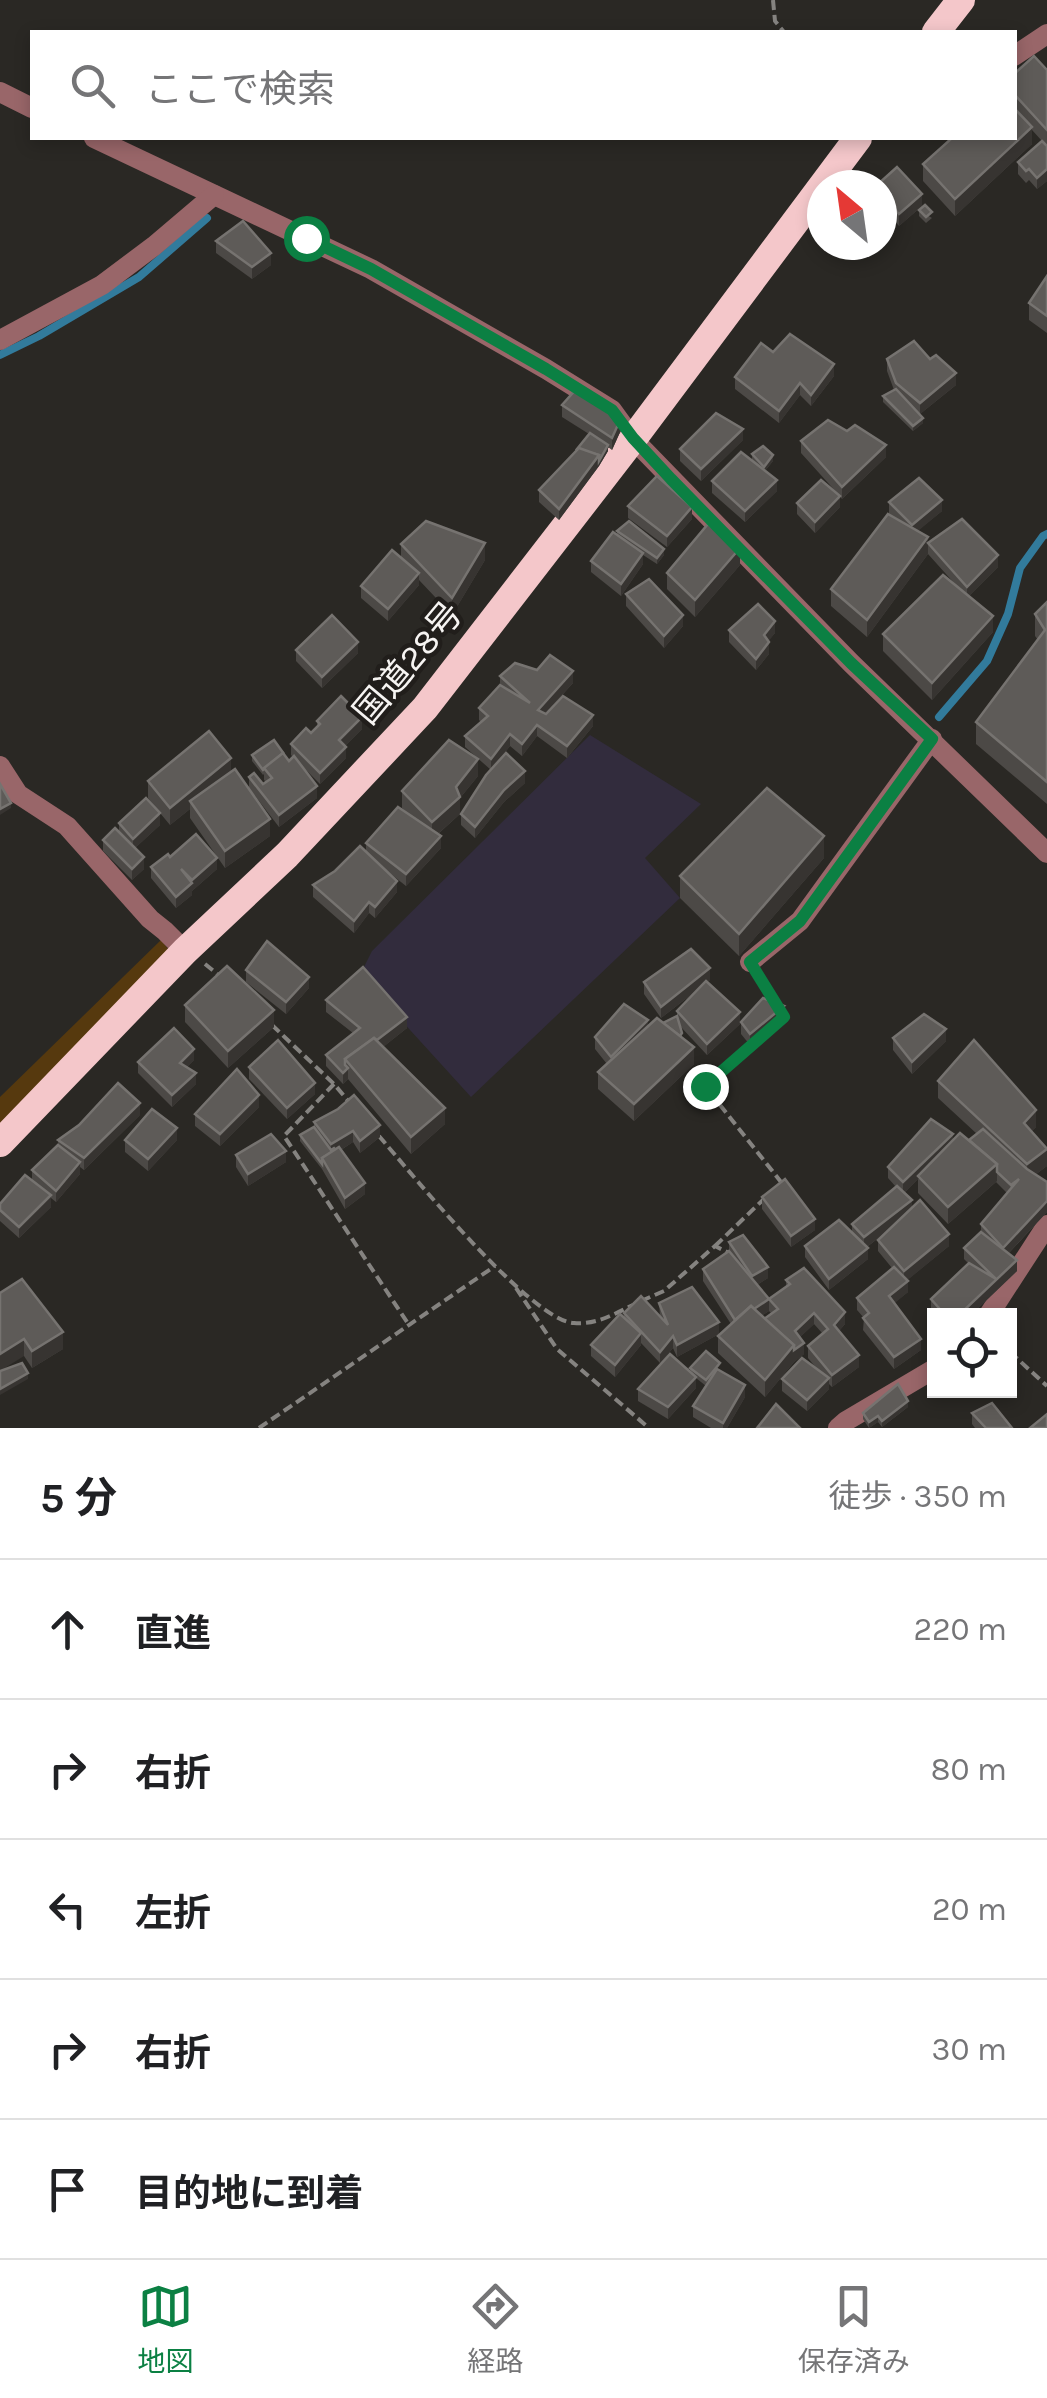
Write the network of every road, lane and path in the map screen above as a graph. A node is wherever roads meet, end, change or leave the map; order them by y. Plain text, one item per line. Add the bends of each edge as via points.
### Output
1 (773, 0) edge
2 (961, 0) edge
3 (782, 30) edge
4 (938, 30) edge
5 (1047, 34) edge
6 (1017, 54) edge
7 (0, 92) edge
8 (30, 107) edge
9 (98, 140) edge
10 (856, 140) edge
11 (214, 194) junction
12 (0, 340) edge
13 (633, 438) junction
14 (932, 739) junction
15 (0, 766) edge
16 (1047, 853) edge
17 (184, 951) junction
18 (750, 962) joint
19 (227, 982) edge
20 (262, 1016) edge
21 (334, 1084) junction
22 (354, 1106) edge
23 (380, 1137) edge
24 (0, 1144) edge
25 (781, 1182) edge
26 (768, 1195) edge
27 (1047, 1224) edge
28 (715, 1246) junction
29 (730, 1253) edge
30 (494, 1266) junction
31 (512, 1282) junction
32 (993, 1308) edge
33 (409, 1325) junction
34 (1017, 1358) edge
35 (927, 1373) edge
36 (1047, 1386) edge
37 (259, 1428) edge
38 (649, 1428) edge
39 (838, 1428) edge

1 - 3 path
2 - 4 highway
5 - 6 street
7 - 8 street
9 - 11 street
10 - 13 highway, 国道28号
11 - 12 street via 102,284
11 - 13 street via 371,269 546,369 612,410
13 - 14 street
13 - 17 highway, 国道28号 via 425,708 287,856
14 - 16 street
14 - 18 street via 800,921
15 - 17 street via 18,794 67,826
17 - 19 path
17 - 24 highway, 国道28号
18 - 25 path via 784,1017 705,1086
20 - 21 path
21 - 22 path
21 - 33 path via 284,1136
23 - 30 path
26 - 28 path
27 - 32 street
28 - 29 path
28 - 31 path via 664,1291 598,1322 570,1324
30 - 31 path
30 - 33 path
31 - 38 path via 557,1350
33 - 37 path
34 - 36 path
35 - 39 street

